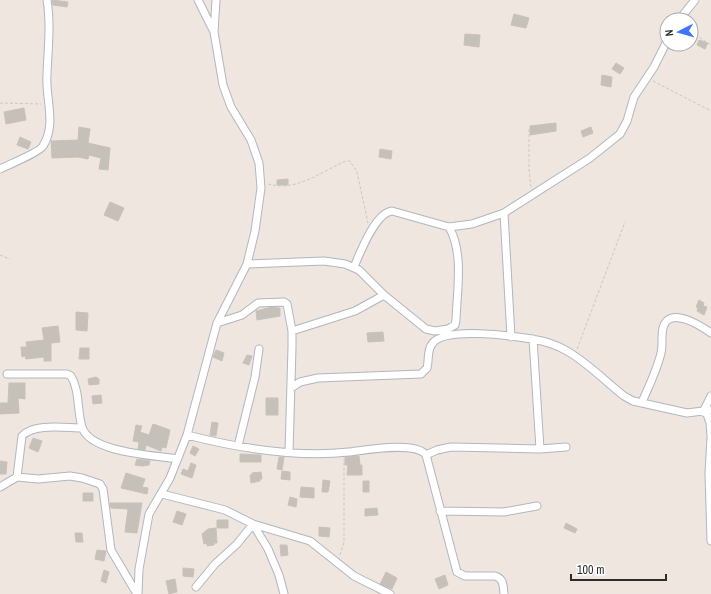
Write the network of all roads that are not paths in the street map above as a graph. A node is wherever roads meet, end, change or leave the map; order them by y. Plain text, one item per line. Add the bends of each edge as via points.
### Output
1 (47, 0) edge
2 (198, 0) edge
3 (216, 0) edge
4 (695, 0) edge
5 (685, 12) edge
6 (214, 32) junction
7 (661, 52) edge
8 (0, 169) edge
9 (504, 213) junction
10 (449, 227) junction
11 (247, 264) junction
12 (354, 268) junction
13 (384, 295) junction
14 (217, 323) junction
15 (292, 331) junction
16 (711, 332) edge
17 (511, 337) junction
18 (533, 339) junction
19 (259, 349) dead end
20 (7, 374) dead end
21 (291, 388) junction
22 (711, 396) edge
23 (642, 402) junction
24 (706, 411) edge
25 (82, 428) junction
26 (186, 435) junction
27 (711, 437) edge
28 (238, 446) junction
29 (566, 447) dead end
30 (540, 449) junction
31 (289, 452) junction
32 (426, 455) junction
33 (177, 459) junction
34 (17, 477) junction
35 (0, 487) edge
36 (162, 494) junction
37 (537, 506) dead end
38 (440, 511) junction
39 (253, 524) junction
40 (711, 541) edge
41 (196, 587) dead end
42 (137, 594) edge
43 (284, 594) edge
44 (390, 594) edge
45 (504, 594) edge

1 - 8 street via 50,16 47,74 49,126 43,147
2 - 6 street
3 - 6 street
4 - 5 street
6 - 11 street via 226,96 254,147 259,163 261,182 255,230
7 - 9 street via 632,102 620,134 590,158
9 - 10 street via 472,224
9 - 17 street
10 - 12 street via 389,211 381,216
10 - 13 street via 454,237 458,260 455,325 435,331 426,329
11 - 12 street via 324,261
11 - 14 street
12 - 13 street
13 - 15 street via 355,311
14 - 15 street via 245,314 258,303 285,302
14 - 26 street
15 - 21 street
16 - 23 street via 685,319 674,318 665,323 661,353
17 - 18 street
17 - 21 street via 464,334 437,339 431,346 428,367 421,374 318,378 300,382
18 - 23 street via 557,346 574,356 624,396
18 - 30 street
19 - 28 street
20 - 25 street via 71,376
21 - 31 street
22 - 24 street
23 - 24 street via 686,413
24 - 27 street
25 - 33 street via 88,437 104,446
25 - 34 street via 26,431 22,436
26 - 28 street
26 - 33 street
27 - 40 street
28 - 31 street
29 - 30 street
30 - 32 street via 451,447
31 - 32 street via 344,452 412,447
32 - 38 street
33 - 36 street
34 - 35 street
34 - 42 street via 76,477 100,484 103,489 111,550
36 - 39 street via 225,510
36 - 42 street via 147,519
37 - 38 street via 504,512
38 - 45 street via 457,572 466,576 495,576 503,582
39 - 41 street
39 - 43 street via 268,549
39 - 44 street via 310,541 359,579

